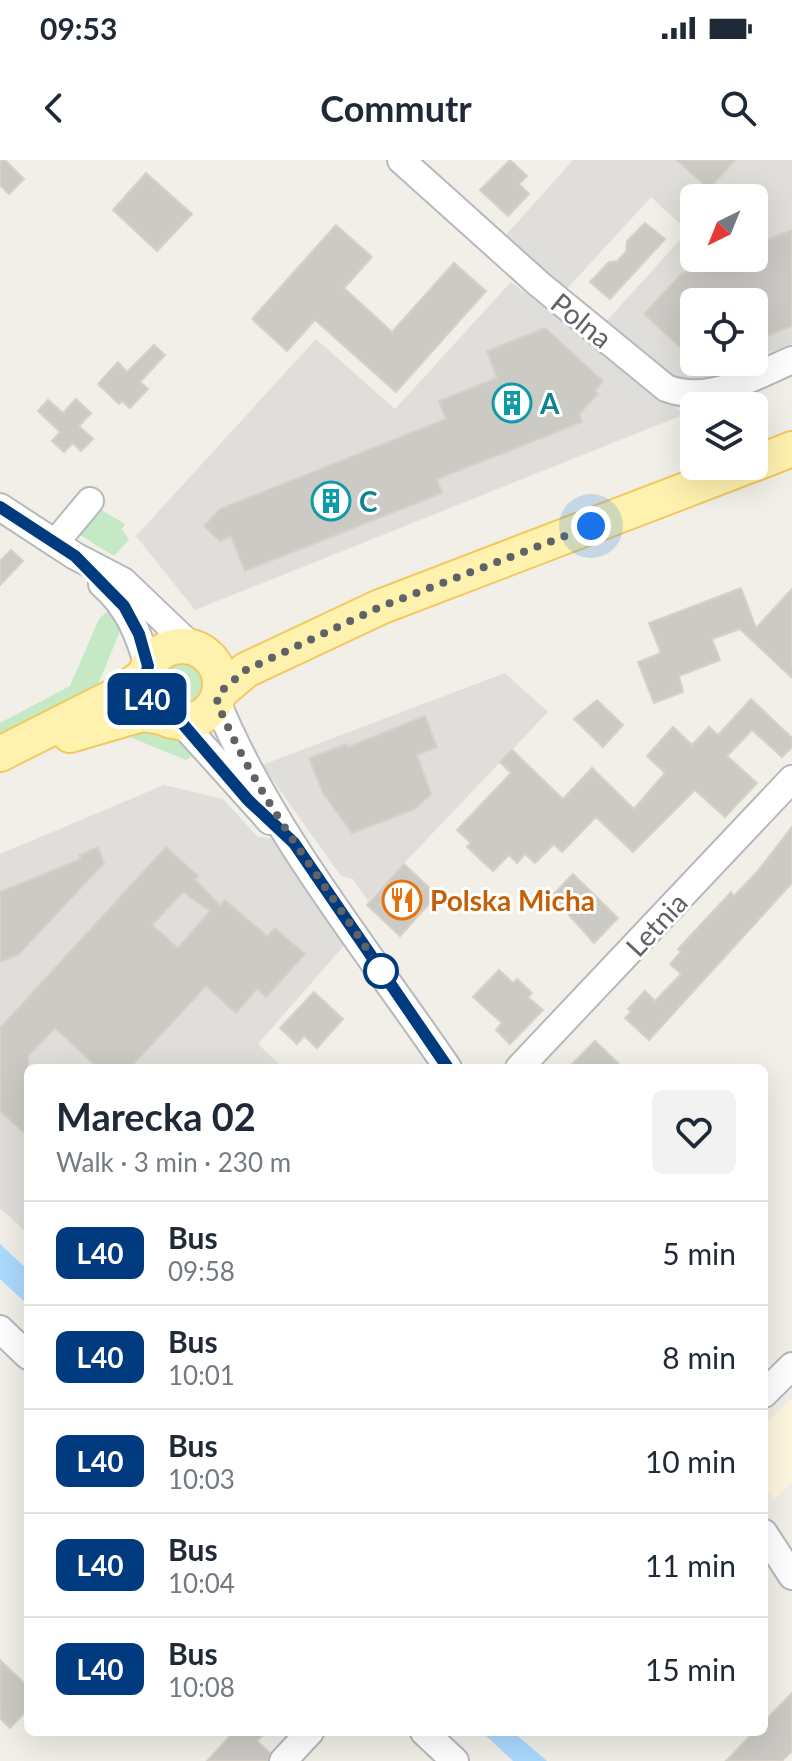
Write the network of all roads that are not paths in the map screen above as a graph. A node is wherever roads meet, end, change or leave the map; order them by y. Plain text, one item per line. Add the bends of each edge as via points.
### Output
1 (401, 160) edge
2 (792, 360) edge
3 (792, 449) edge
4 (768, 458) edge
5 (711, 480) edge
6 (90, 501) dead end
7 (0, 507) edge
8 (65, 549) junction
9 (380, 607) junction
10 (195, 648) junction
11 (146, 671) junction
12 (218, 697) junction
13 (172, 720) junction
14 (9, 750) edge
15 (792, 779) edge
16 (294, 843) junction
17 (445, 1064) edge
18 (523, 1064) edge
19 (0, 1329) edge
20 (24, 1352) edge
21 (792, 1366) edge
22 (768, 1390) edge
23 (768, 1539) edge
24 (792, 1576) edge
25 (306, 1736) edge
26 (428, 1736) edge
27 (283, 1761) edge
28 (455, 1761) edge

1 - 2 street, Polna via 666,388 685,396 702,395
3 - 4 main road
5 - 9 main road
6 - 8 street
7 - 8 street
8 - 10 street via 123,581
8 - 11 street via 124,606 139,634
9 - 10 main road via 235,648
9 - 12 main road via 246,670
10 - 11 main road via 162,651
10 - 12 main road via 219,672
11 - 13 main road via 149,703
11 - 14 main road via 117,695
12 - 13 main road via 202,717
12 - 16 street via 231,737
13 - 14 main road via 142,714
13 - 16 street
15 - 18 street, Letnia
16 - 17 street
19 - 20 street
21 - 22 street
23 - 24 street
25 - 27 street
26 - 28 street

